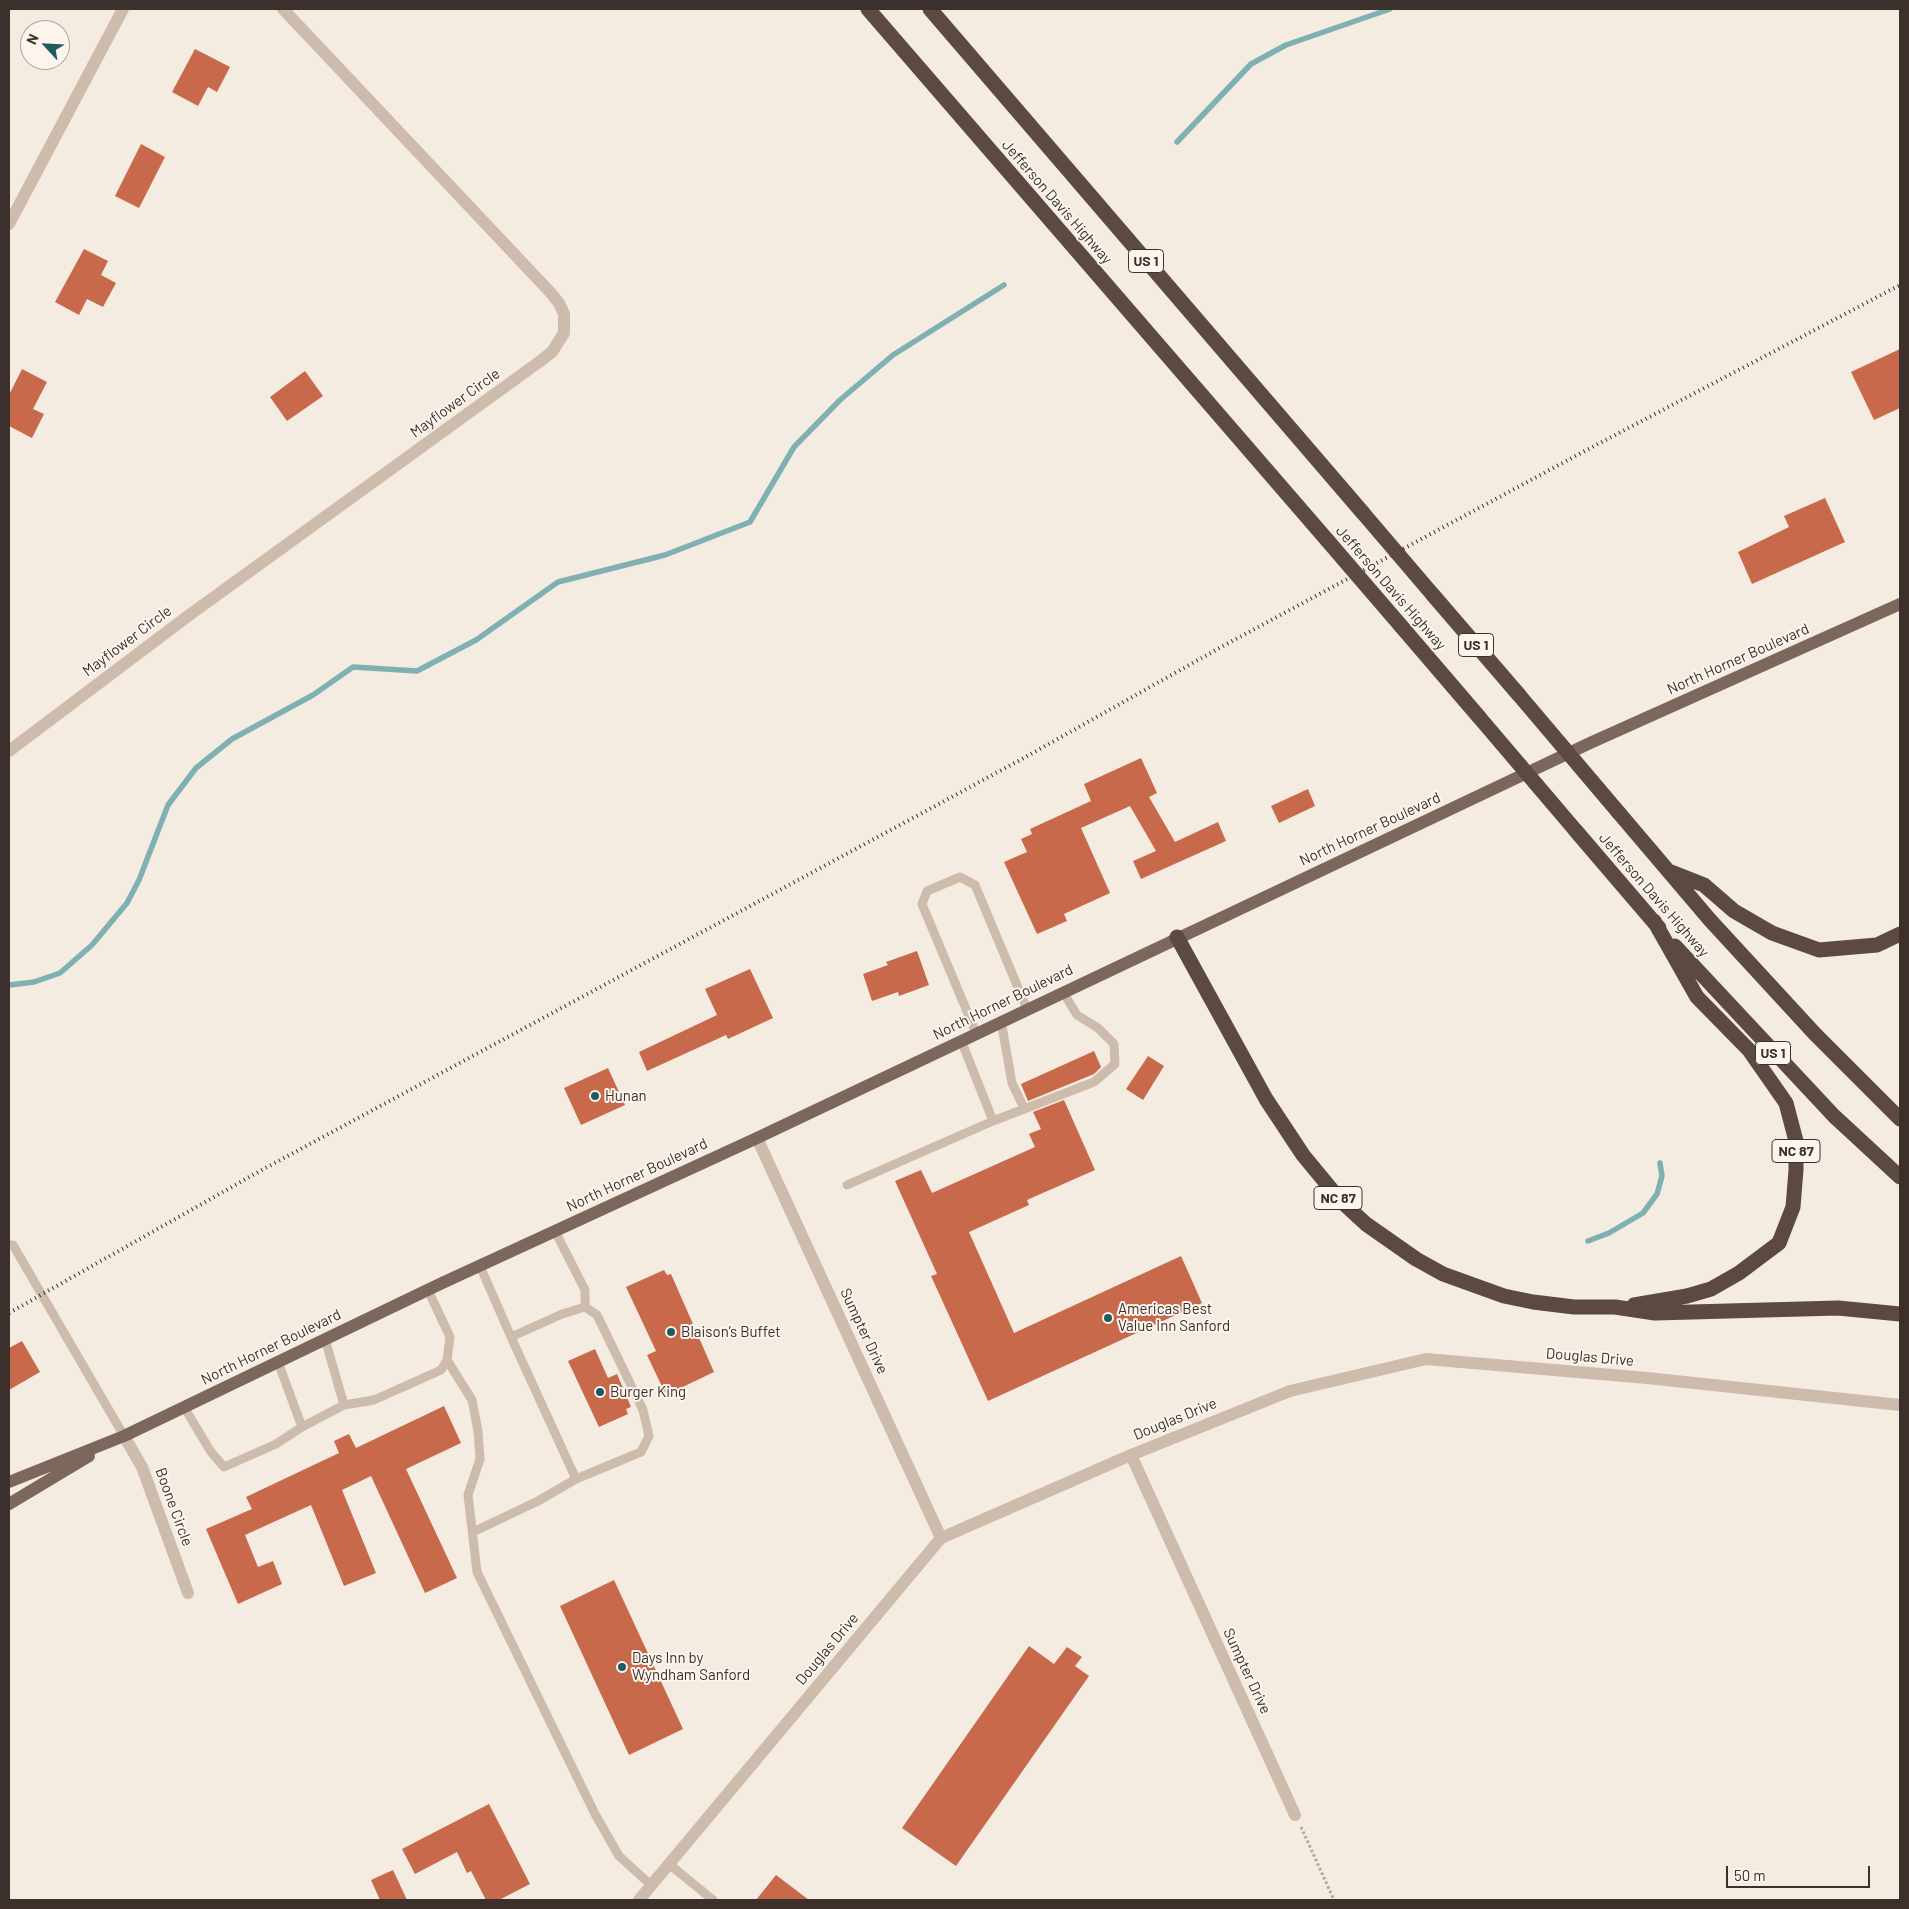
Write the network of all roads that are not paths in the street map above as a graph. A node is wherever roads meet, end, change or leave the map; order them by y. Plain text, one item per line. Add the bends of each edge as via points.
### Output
1 (123, 9) edge
2 (283, 9) edge
3 (868, 9) edge
4 (930, 9) edge
5 (9, 224) edge
6 (1900, 604) edge
7 (9, 751) edge
8 (1670, 872) junction
9 (1654, 921) junction
10 (1900, 934) edge
11 (1177, 937) junction
12 (1063, 992) junction
13 (1027, 1009) junction
14 (1001, 1021) junction
15 (976, 1033) junction
16 (962, 1040) junction
17 (1024, 1108) junction
18 (1900, 1118) edge
19 (993, 1121) junction
20 (757, 1138) junction
21 (1900, 1176) edge
22 (847, 1185) dead end
23 (555, 1231) junction
24 (9, 1245) edge
25 (480, 1266) junction
26 (428, 1290) junction
27 (585, 1307) junction
28 (1615, 1307) junction
29 (1900, 1314) edge
30 (512, 1337) junction
31 (325, 1339) junction
32 (447, 1360) junction
33 (278, 1362) junction
34 (344, 1405) junction
35 (1900, 1406) edge
36 (184, 1407) junction
37 (302, 1427) junction
38 (124, 1436) junction
39 (1131, 1455) junction
40 (576, 1479) junction
41 (9, 1482) edge
42 (9, 1504) edge
43 (473, 1532) junction
44 (941, 1538) junction
45 (188, 1593) dead end
46 (1295, 1815) road end
47 (669, 1864) junction
48 (652, 1886) junction
49 (639, 1900) edge
50 (713, 1900) edge

1 - 5 street
2 - 7 street, Mayflower Circle via 550,292 564,314 564,333 552,352 539,362 188,616
3 - 9 highway, Jefferson Davis Highway / US 1, bridge
4 - 8 highway, Jefferson Davis Highway / US 1, bridge
6 - 11 main road, North Horner Boulevard via 1590,742
8 - 10 highway via 1704,884 1734,911 1772,933 1820,950 1877,945
8 - 18 highway, Jefferson Davis Highway / US 1 via 1815,1034
9 - 21 highway, Jefferson Davis Highway / US 1 via 1711,987 1834,1116
9 - 28 highway, NC 87 via 1697,997 1749,1050 1786,1103 1796,1141 1793,1207 1779,1243 1739,1273 1710,1289 1688,1296
11 - 12 main road, North Horner Boulevard
11 - 28 highway, NC 87 via 1282,1126 1322,1180 1366,1224 1416,1260 1482,1289 1533,1302
12 - 13 main road, North Horner Boulevard
12 - 17 lane via 1076,1015 1098,1028 1114,1044 1115,1064 1094,1082
13 - 14 main road, North Horner Boulevard
13 - 15 lane via 975,885 960,878 927,891 922,904
14 - 15 main road, North Horner Boulevard
14 - 17 lane via 1012,1083
15 - 16 main road, North Horner Boulevard
16 - 19 lane
16 - 20 main road, North Horner Boulevard
17 - 19 lane
19 - 22 lane
20 - 23 main road, North Horner Boulevard
20 - 44 street, Sumpter Drive
23 - 25 main road, North Horner Boulevard
23 - 27 lane via 585,1290
24 - 38 lane via 13,1245
25 - 26 main road, North Horner Boulevard
25 - 30 lane
26 - 31 main road, North Horner Boulevard
26 - 32 lane via 450,1337
27 - 30 lane
27 - 40 lane via 598,1315 643,1410 649,1436 642,1452
28 - 29 highway via 1656,1313 1838,1308
30 - 40 lane
31 - 33 main road, North Horner Boulevard
31 - 34 lane
32 - 34 lane via 441,1370 374,1400
32 - 43 lane via 472,1400 478,1431 480,1459 468,1495
33 - 36 main road, North Horner Boulevard
33 - 37 lane
34 - 37 lane
35 - 39 street, Douglas Drive via 1647,1378 1426,1359 1290,1391
36 - 37 lane via 224,1467 276,1444
36 - 38 main road, North Horner Boulevard
38 - 41 main road, North Horner Boulevard
38 - 42 main road, North Horner Boulevard
38 - 45 street, Boone Circle via 142,1467
39 - 44 street, Douglas Drive
39 - 46 street, Sumpter Drive
40 - 43 lane
43 - 48 lane via 477,1572 577,1780 619,1856
44 - 47 street, Douglas Drive
47 - 48 street, Douglas Drive
47 - 50 lane
48 - 49 street, Douglas Drive

